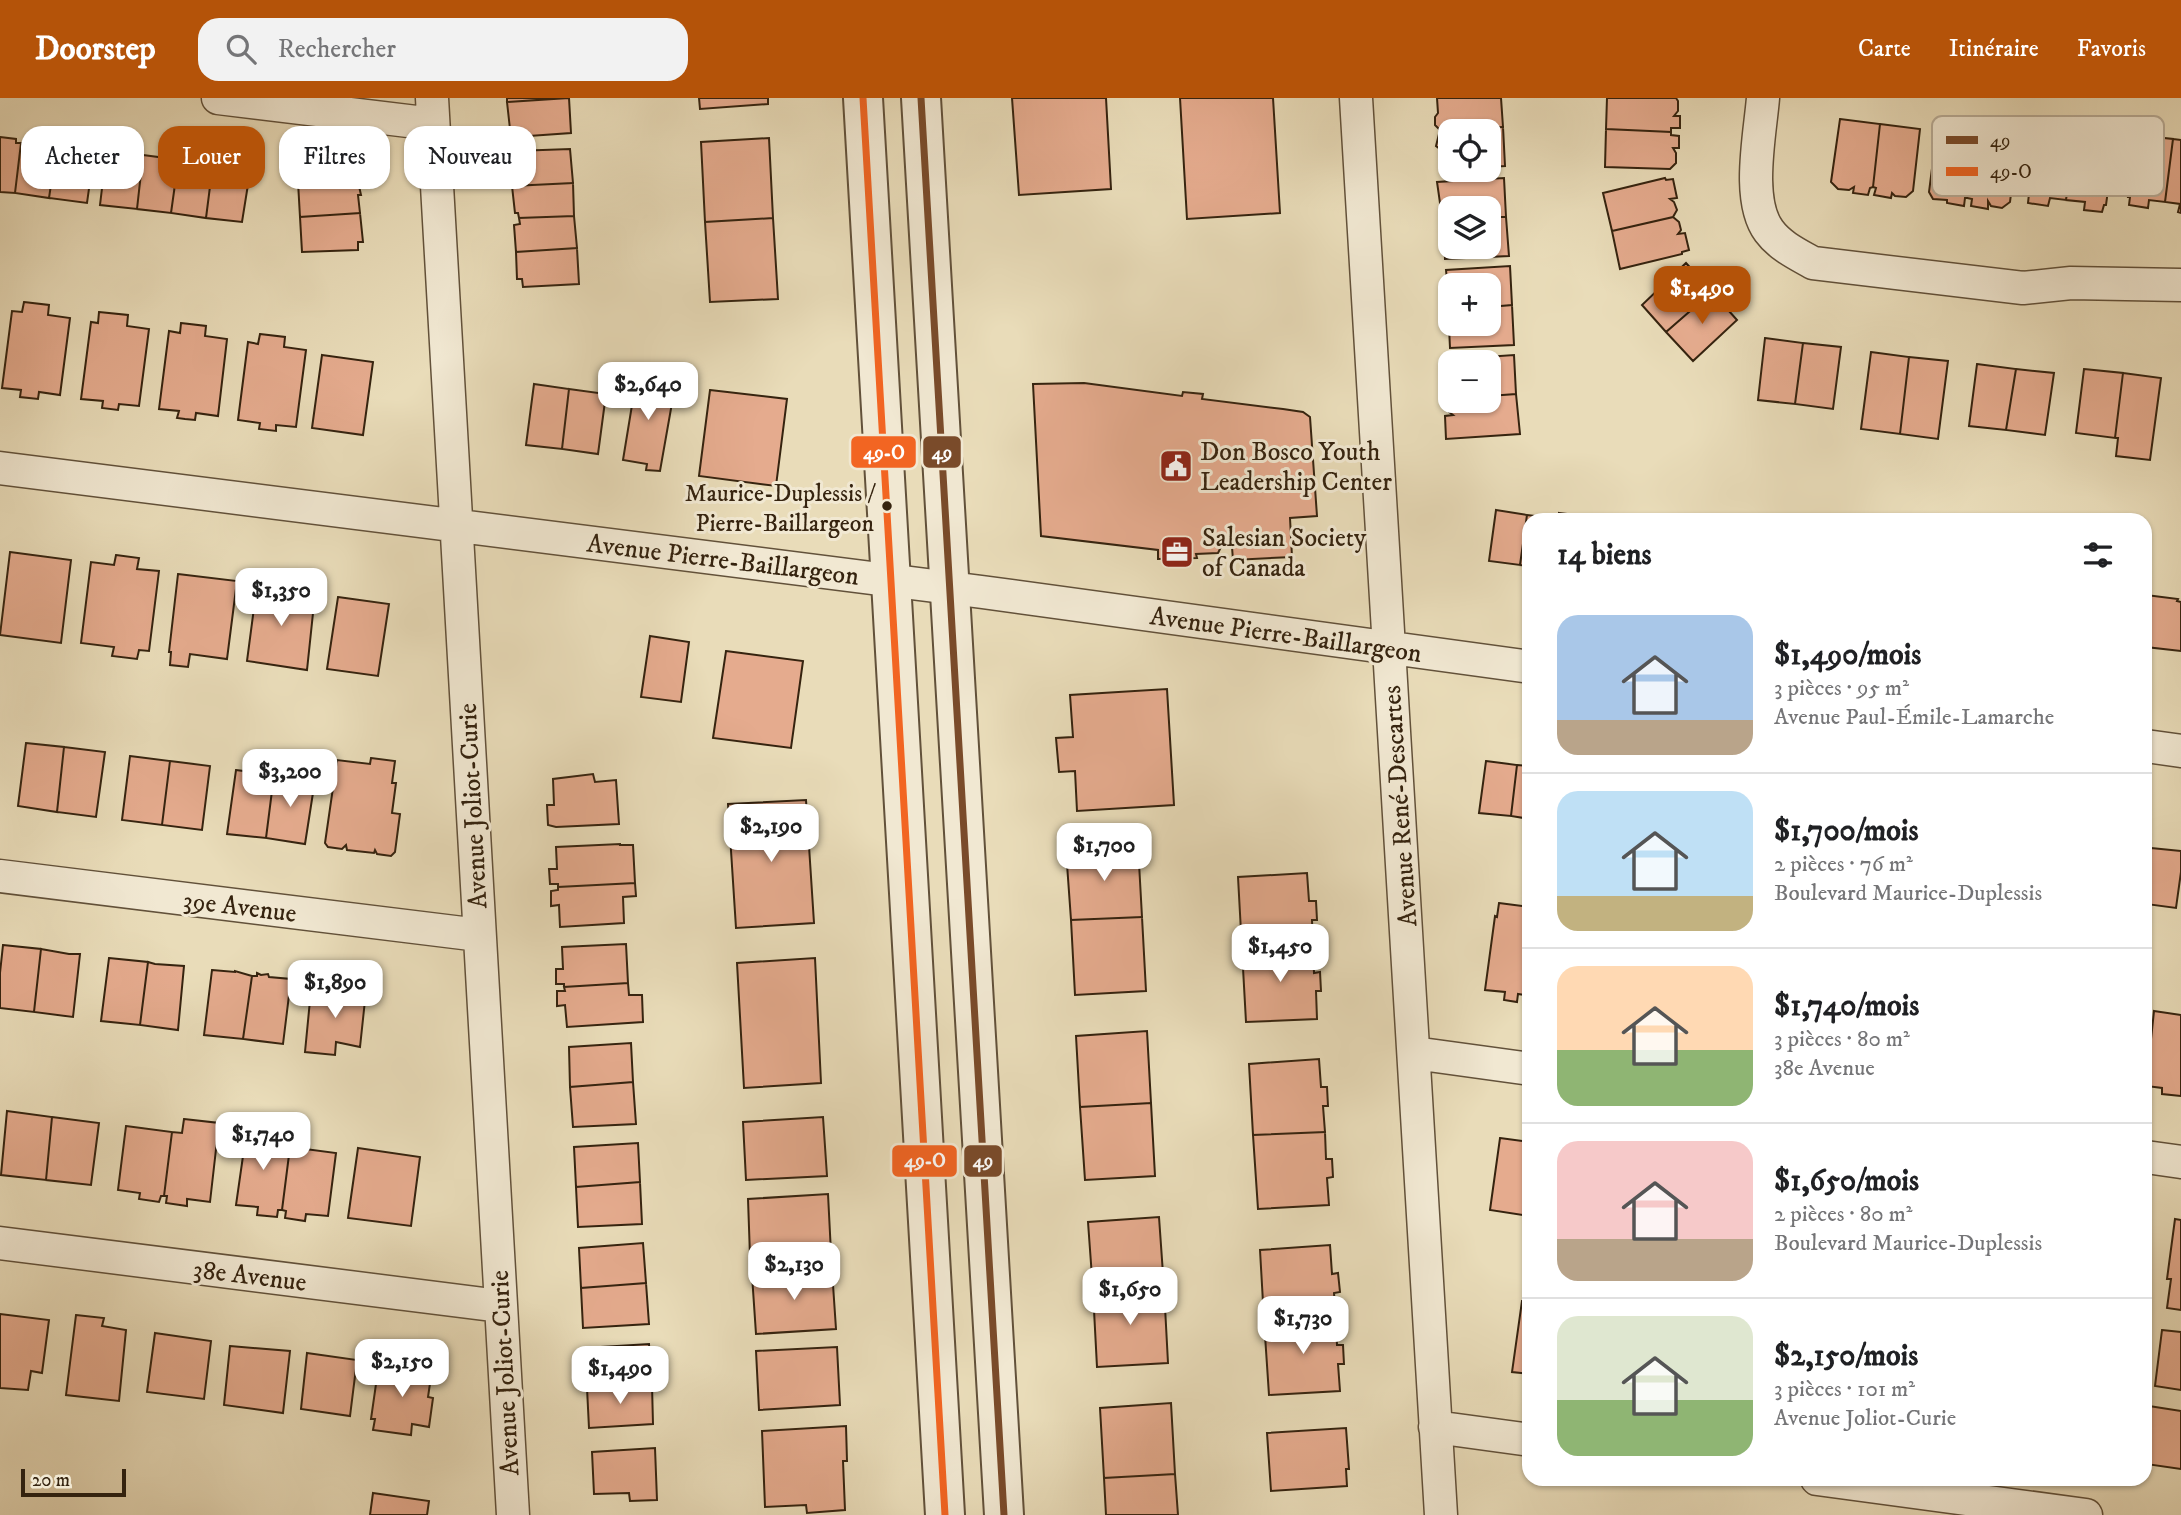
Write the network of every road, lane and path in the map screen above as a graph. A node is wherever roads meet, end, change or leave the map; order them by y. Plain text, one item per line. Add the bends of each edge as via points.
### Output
1 (218, 98) edge
2 (863, 98) edge
3 (921, 98) edge
4 (1356, 98) edge
5 (1763, 98) edge
6 (432, 111) edge
7 (2181, 285) edge
8 (0, 468) edge
9 (457, 526) junction
10 (891, 581) junction
11 (950, 588) junction
12 (1389, 649) junction
13 (1522, 666) edge
14 (2152, 747) edge
15 (2181, 751) edge
16 (0, 876) edge
17 (479, 935) junction
18 (1414, 1053) junction
19 (1522, 1068) edge
20 (2152, 1158) edge
21 (2181, 1162) edge
22 (0, 1243) edge
23 (500, 1306) junction
24 (1436, 1427) junction
25 (1522, 1439) edge
26 (1869, 1486) edge
27 (513, 1515) edge
28 (945, 1515) edge
29 (1004, 1515) edge
30 (1441, 1515) edge
31 (2086, 1515) edge

1 - 6 street
2 - 10 street
3 - 11 street
4 - 12 street, Avenue René-Descartes
5 - 7 street via 1757,203 1769,230 1788,249 1813,262 2023,288 2071,283
6 - 9 street, Avenue Joliot-Curie
8 - 9 street, Avenue Pierre-Baillargeon
9 - 10 street, Avenue Pierre-Baillargeon
9 - 17 street, Avenue Joliot-Curie
10 - 11 street, Avenue Pierre-Baillargeon
10 - 28 street
11 - 12 street, Avenue Pierre-Baillargeon
11 - 29 street
12 - 13 street, Avenue Pierre-Baillargeon
12 - 18 street, Avenue René-Descartes
14 - 15 street
16 - 17 street, 39e Avenue
17 - 23 street, Avenue Joliot-Curie
18 - 19 street
18 - 24 street, Avenue René-Descartes
20 - 21 street
22 - 23 street, 38e Avenue
23 - 27 street, Avenue Joliot-Curie
24 - 25 street
24 - 30 street, Avenue René-Descartes
26 - 31 street

